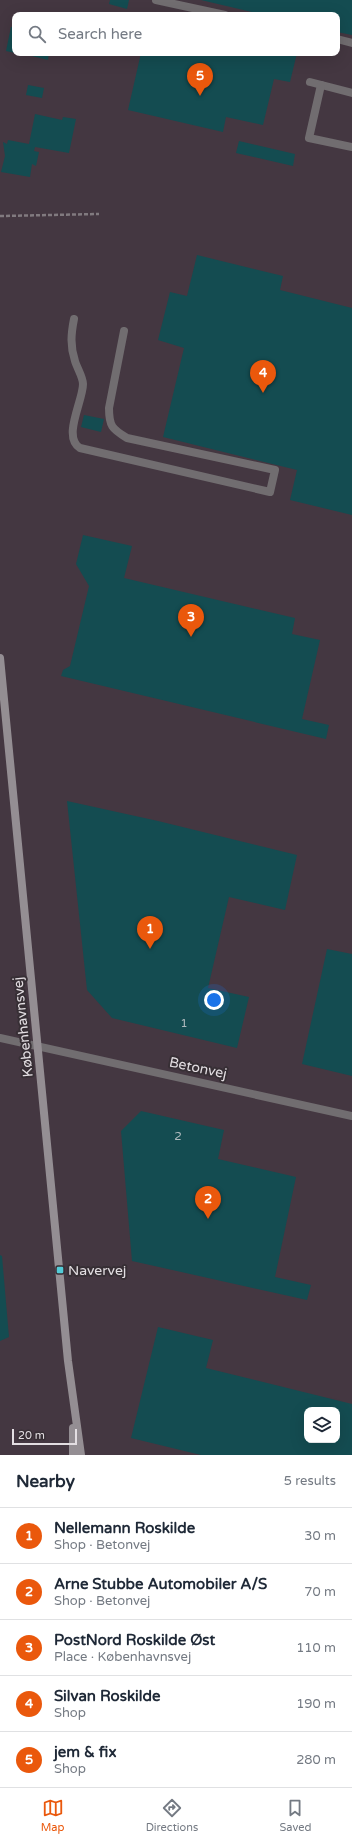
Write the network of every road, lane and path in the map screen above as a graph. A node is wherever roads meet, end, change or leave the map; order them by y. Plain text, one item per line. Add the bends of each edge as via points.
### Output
1 (156, 0) edge
2 (211, 12) edge
3 (340, 41) edge
4 (352, 43) edge
5 (310, 82) dead end
6 (321, 85) junction
7 (352, 93) edge
8 (352, 147) edge
9 (99, 214) dead end
10 (0, 216) edge
11 (74, 319) dead end
12 (124, 331) dead end
13 (0, 658) edge
14 (0, 1038) edge
15 (38, 1046) junction
16 (352, 1116) edge
17 (72, 1393) junction
18 (73, 1455) edge
19 (81, 1455) edge

1 - 2 street
3 - 4 street
5 - 6 street
6 - 7 street
6 - 8 street via 309,138
9 - 10 path
11 - 12 street via 70,338 83,384 73,431 75,445 270,492 275,470 127,438 113,430 109,408
13 - 15 main road, Københavnsvej
14 - 15 street
15 - 16 street, Betonvej
15 - 17 main road, Københavnsvej
17 - 18 main road, Københavnsvej
17 - 19 main road, Københavnsvej

